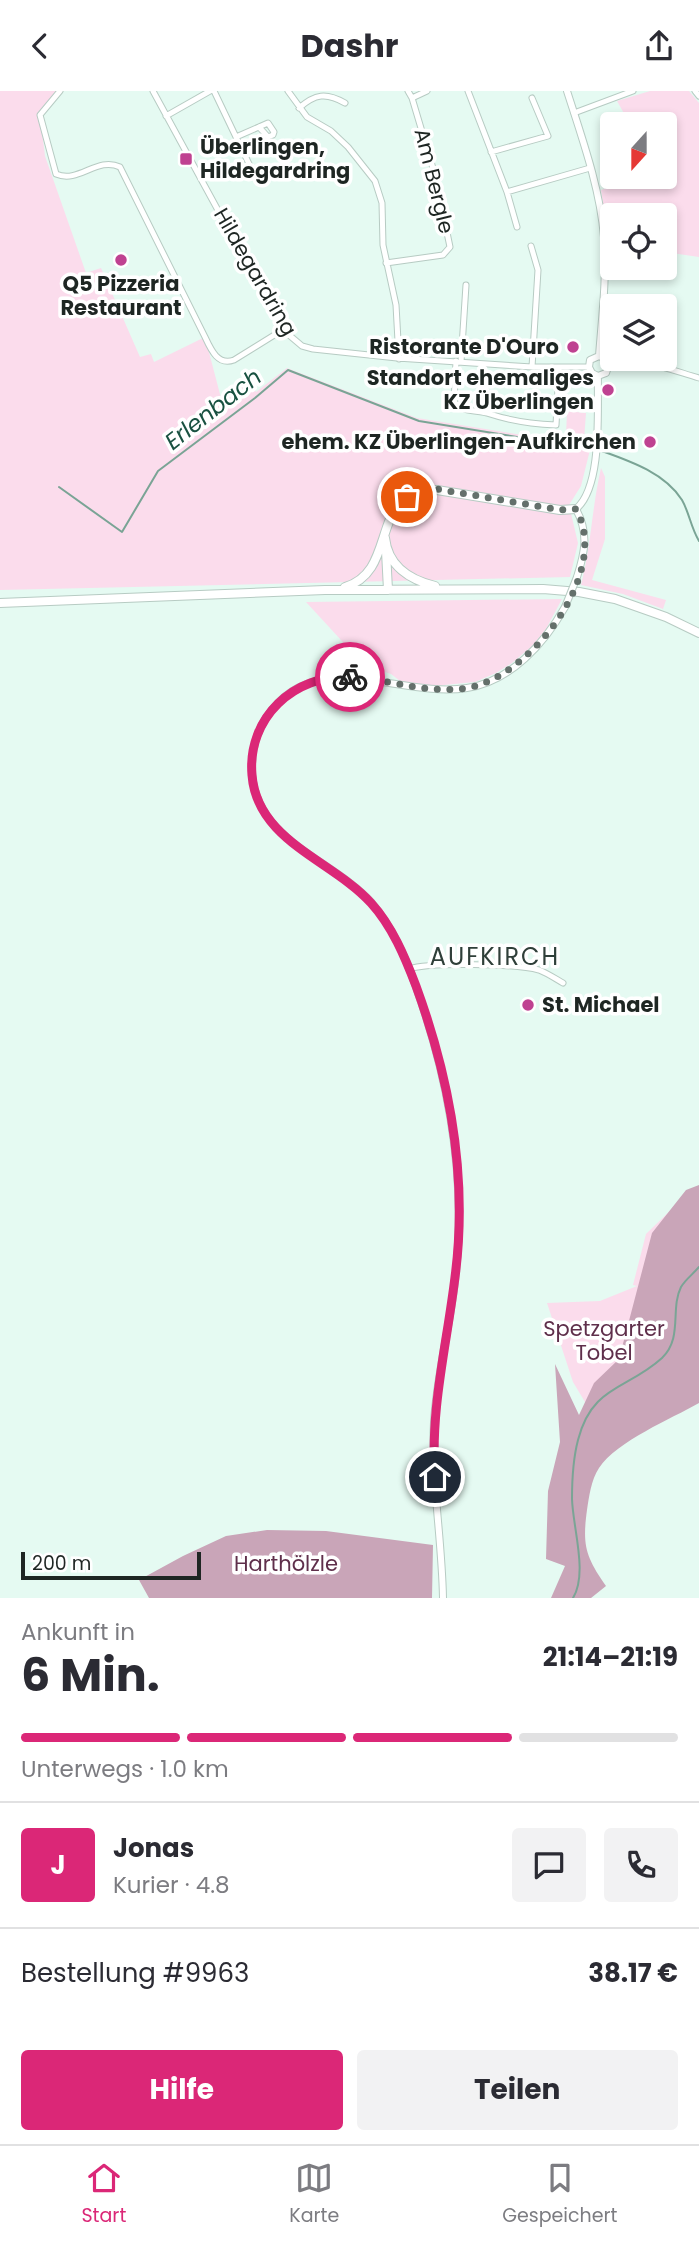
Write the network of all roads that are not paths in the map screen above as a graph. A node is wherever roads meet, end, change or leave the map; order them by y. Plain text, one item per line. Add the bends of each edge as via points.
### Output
1 (60, 91) edge
2 (153, 91) edge
3 (212, 91) edge
4 (288, 91) edge
5 (408, 91) edge
6 (427, 91) edge
7 (468, 91) edge
8 (567, 91) edge
9 (633, 91) edge
10 (695, 91) edge
11 (613, 94) edge
12 (699, 96) edge
13 (412, 98) junction
14 (532, 98) dead end
15 (345, 103) dead end
16 (299, 108) junction
17 (574, 113) junction
18 (166, 116) junction
19 (259, 127) dead end
20 (236, 137) junction
21 (491, 152) junction
22 (590, 167) junction
23 (252, 170) dead end
24 (508, 192) junction
25 (517, 227) dead end
26 (531, 246) dead end
27 (386, 263) junction
28 (466, 285) dead end
29 (284, 329) junction
30 (599, 356) joint
31 (399, 359) junction
32 (458, 362) junction
33 (532, 367) junction
34 (589, 367) junction
35 (559, 369) junction
36 (607, 371) edge
37 (674, 371) edge
38 (598, 376) junction
39 (699, 378) edge
40 (576, 509) junction
41 (383, 543) junction
42 (325, 590) junction
43 (385, 590) junction
44 (448, 590) junction
45 (0, 603) edge
46 (699, 633) edge
47 (409, 969) junction
48 (563, 982) dead end
49 (443, 1598) edge

1 - 29 street via 40,115 56,174 69,178 105,164 120,167 218,358 234,360
2 - 18 street, Hildegardring
3 - 18 street
3 - 20 street
4 - 16 street
5 - 13 street, Am Bergle
6 - 13 street
7 - 21 street
8 - 17 street
9 - 11 street
10 - 12 street
11 - 17 street
13 - 27 street, Am Bergle via 450,247 443,255
14 - 21 street via 548,136
15 - 16 street via 319,95
16 - 27 street via 348,147 375,181 382,203
17 - 22 street
18 - 29 street, Hildegardring
19 - 20 street
20 - 23 street
21 - 24 street
22 - 24 street
22 - 30 street via 604,238 606,282
24 - 25 street
26 - 33 street via 538,270
27 - 31 street via 396,305
28 - 32 street
29 - 31 street, Hildegardring via 295,341 313,349
30 - 34 street via 590,360
31 - 32 street, Hildegardring
32 - 33 street, Hildegardring
32 - 35 street via 454,402 460,408 527,424 556,425
33 - 35 street, Hildegardring
34 - 35 street, Hildegardring
34 - 38 street
36 - 38 street
37 - 39 street
38 - 40 street via 594,472 586,497
40 - 41 main road via 431,489 413,494 393,511
40 - 47 street, bridge via 586,539 578,577 552,628 511,669 483,684 434,689 336,676 315,680 280,700 258,732 252,778 263,812 278,830 372,904
41 - 42 main road via 367,576 347,587
41 - 43 main road
41 - 44 main road via 406,575
42 - 43 main road
42 - 45 main road
43 - 44 main road
44 - 46 main road via 579,592 649,610
47 - 48 street via 484,965 539,970
47 - 49 street via 444,1085 460,1190 457,1267 438,1380 433,1451

